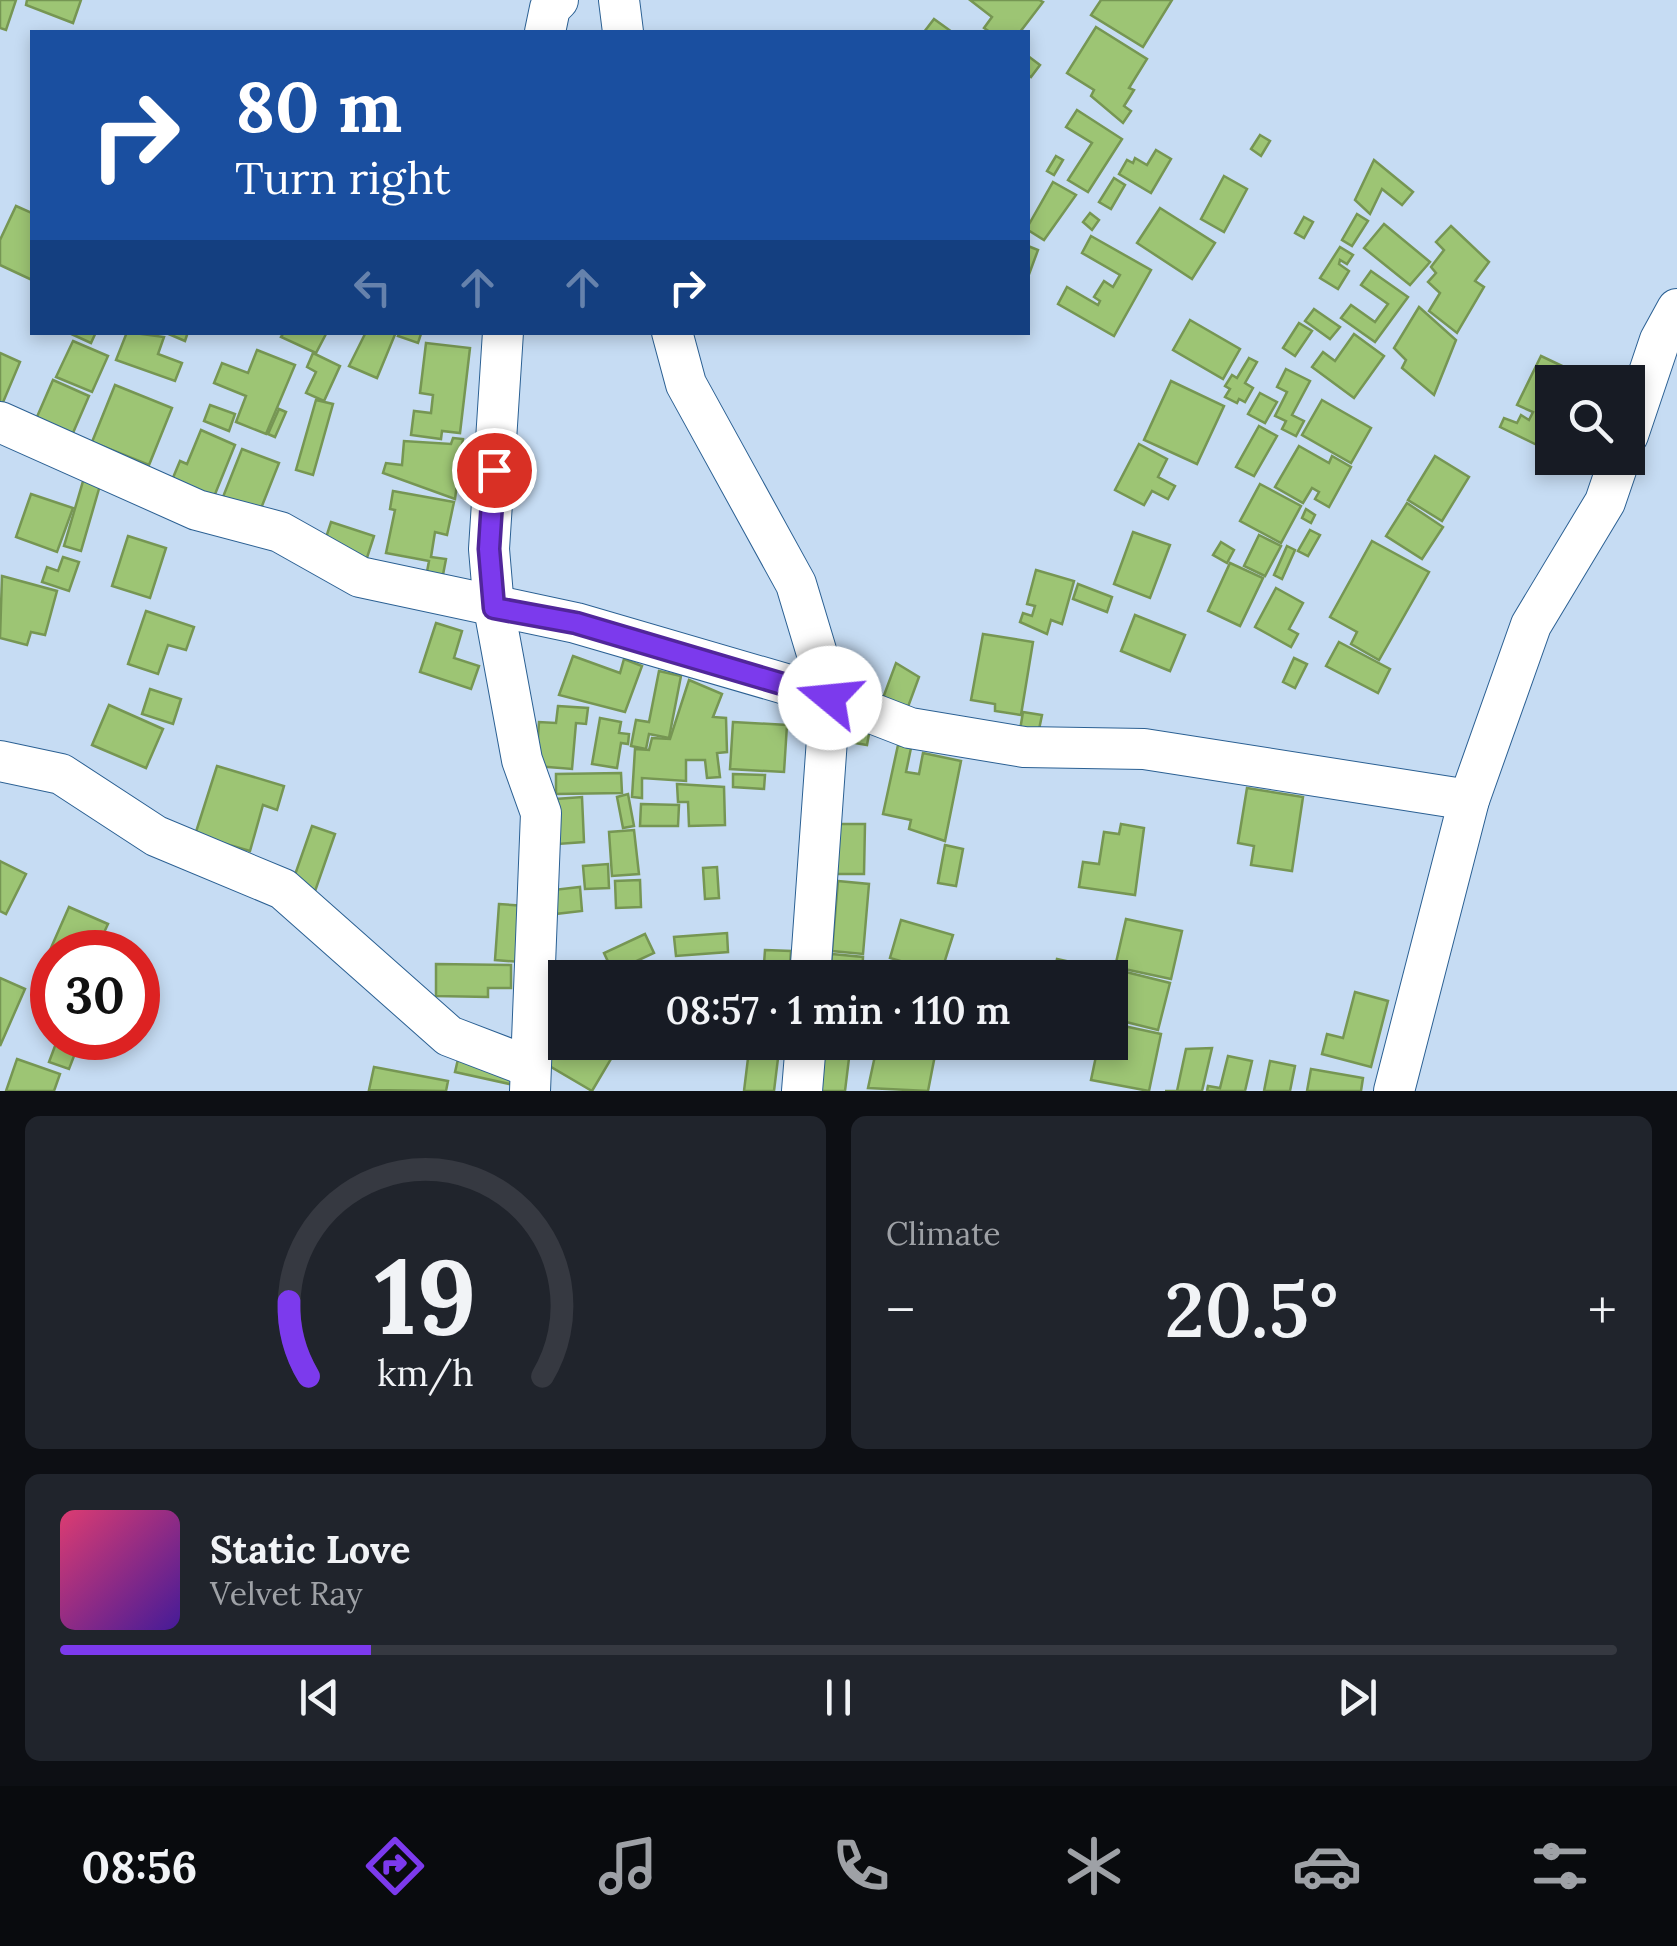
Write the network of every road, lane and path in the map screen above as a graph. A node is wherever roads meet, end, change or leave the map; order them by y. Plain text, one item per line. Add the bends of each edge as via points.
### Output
1 (558, 0) edge
2 (619, 0) edge
3 (545, 30) edge
4 (623, 30) edge
5 (1677, 309) edge
6 (502, 335) edge
7 (673, 335) edge
8 (1645, 385) edge
9 (0, 422) edge
10 (1614, 475) edge
11 (494, 608) junction
12 (830, 698) junction
13 (0, 761) edge
14 (1469, 800) junction
15 (811, 960) edge
16 (805, 1060) edge
17 (530, 1079) edge
18 (802, 1091) edge
19 (1394, 1091) edge

1 - 3 street
2 - 4 street
5 - 8 street
6 - 11 street via 489,549
7 - 12 street via 686,384 796,584
9 - 11 street via 198,510 280,532 360,576
10 - 14 street via 1531,625
11 - 12 street via 576,623
11 - 17 street via 522,760 541,813
12 - 14 street via 910,728 1005,744 1144,750
12 - 15 street
13 - 17 street via 61,774 156,836 284,889 449,1036
14 - 19 street
16 - 18 street

